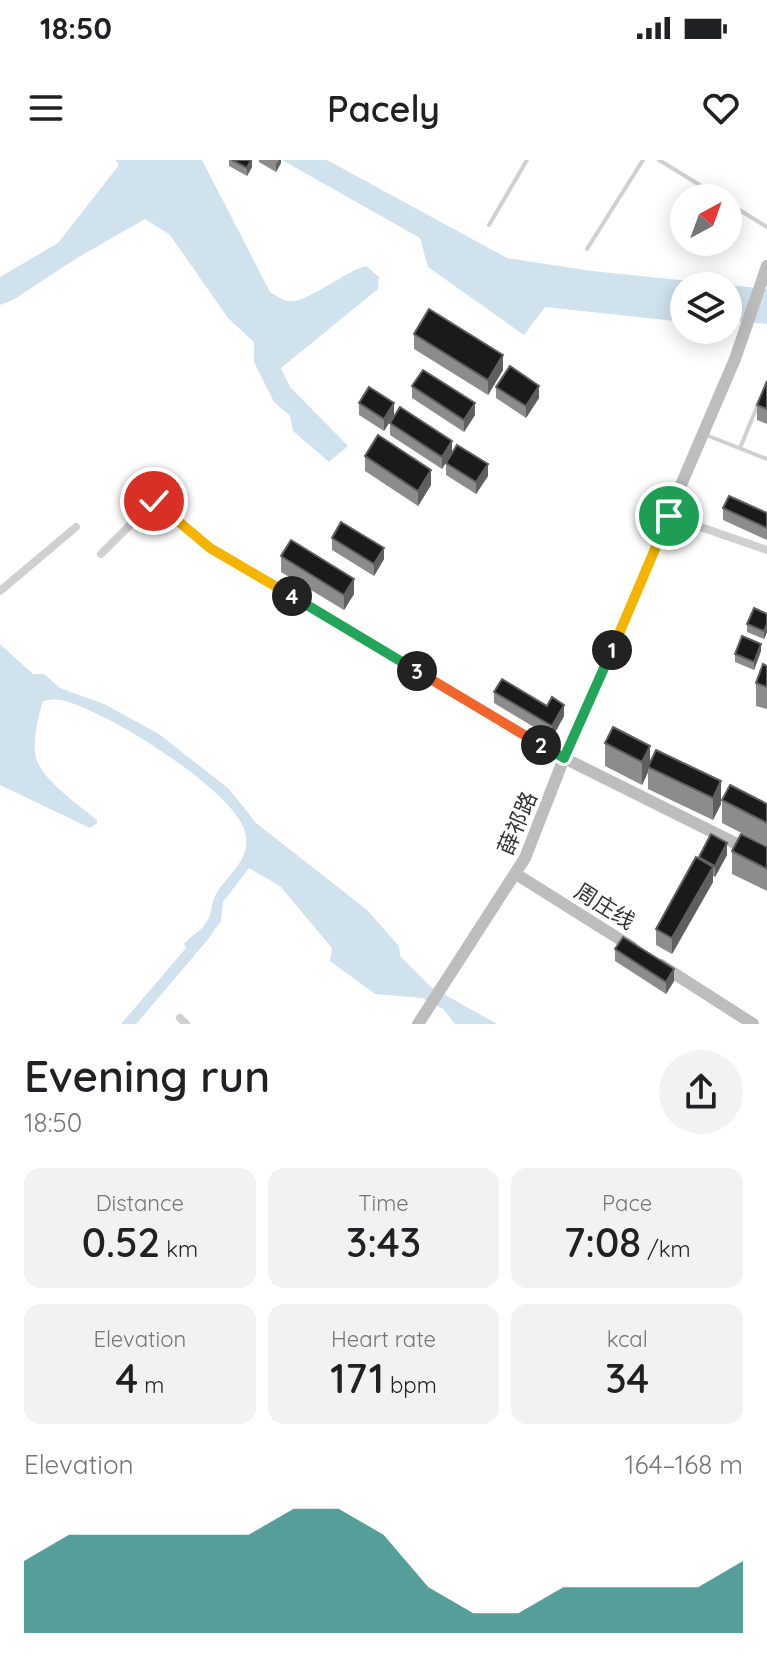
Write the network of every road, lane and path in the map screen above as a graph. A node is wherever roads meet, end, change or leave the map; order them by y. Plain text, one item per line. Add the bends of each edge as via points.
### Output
1 (527, 160) edge
2 (643, 160) edge
3 (659, 160) edge
4 (698, 184) edge
5 (742, 212) edge
6 (489, 225) dead end
7 (767, 227) edge
8 (587, 249) dead end
9 (767, 266) edge
10 (762, 397) edge
11 (703, 434) junction
12 (740, 448) junction
13 (767, 459) edge
14 (669, 516) junction
15 (76, 527) dead end
16 (767, 550) edge
17 (101, 554) dead end
18 (0, 591) edge
19 (564, 758) junction
20 (767, 859) edge
21 (516, 874) junction
22 (418, 1024) edge
23 (753, 1024) edge

1 - 6 lane
2 - 8 lane
3 - 4 lane
5 - 7 lane
9 - 11 street, 薛祁路
10 - 12 lane
11 - 12 lane
11 - 14 street, 薛祁路
12 - 13 lane
14 - 16 street
14 - 19 street, 薛祁路
15 - 18 street
17 - 19 street via 154,501 210,548
19 - 20 street
19 - 21 street, 薛祁路
21 - 22 street, 薛祁路
21 - 23 street, 周庄线

